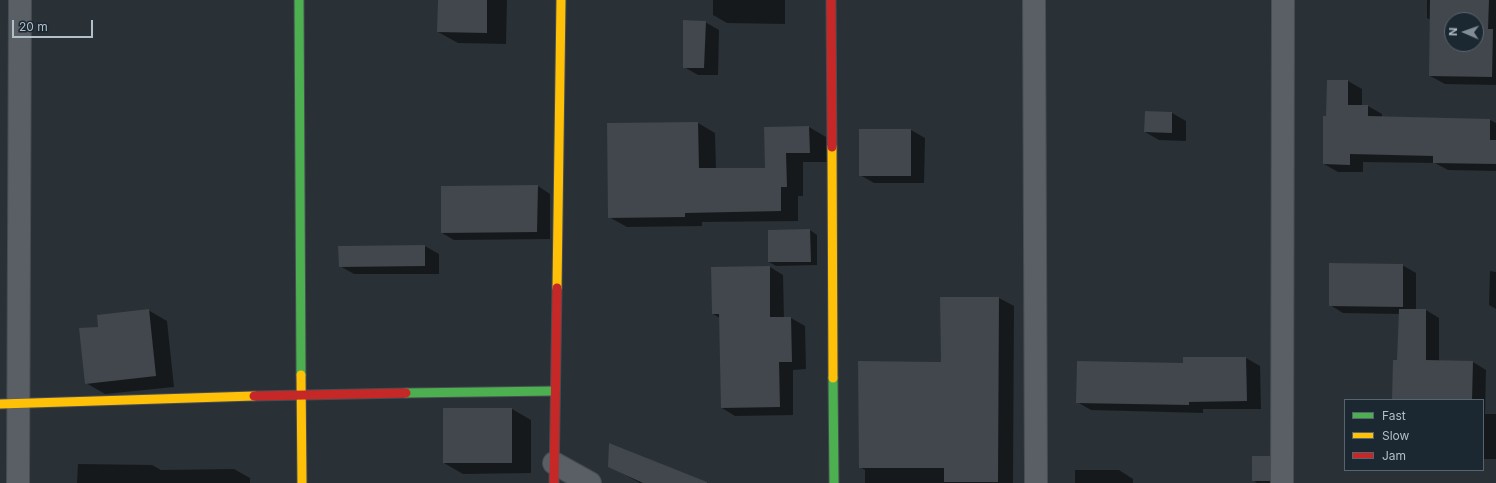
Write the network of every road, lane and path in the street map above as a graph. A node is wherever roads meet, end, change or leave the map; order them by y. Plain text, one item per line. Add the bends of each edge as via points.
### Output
1 (20, 0) edge
2 (299, 0) edge
3 (561, 0) edge
4 (831, 0) edge
5 (1034, 0) edge
6 (1283, 0) edge
7 (555, 391) junction
8 (302, 395) junction
9 (9, 404) edge
10 (554, 473) edge
11 (18, 483) edge
12 (302, 483) edge
13 (590, 483) edge
14 (834, 483) edge
15 (1036, 483) edge
16 (1282, 483) edge

1 - 9 street
2 - 8 street
3 - 7 street
4 - 14 street
5 - 15 street
6 - 16 street
7 - 8 street
7 - 10 street
8 - 9 street
8 - 12 street
9 - 11 street
10 - 13 street

